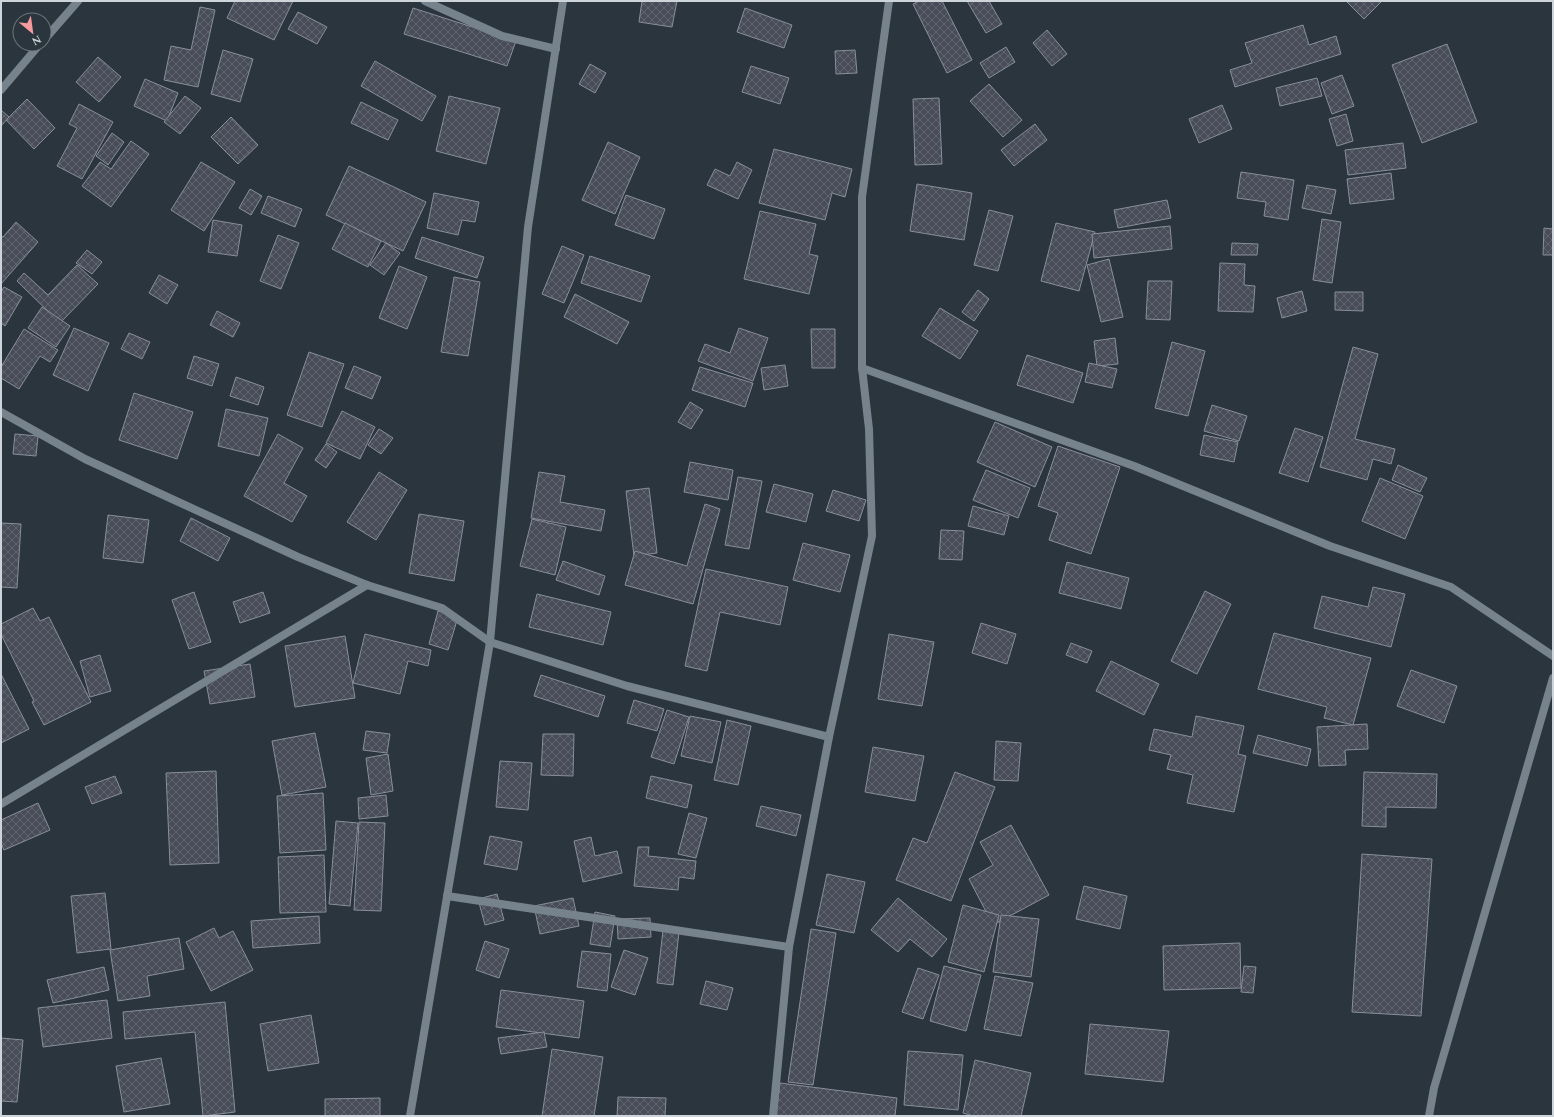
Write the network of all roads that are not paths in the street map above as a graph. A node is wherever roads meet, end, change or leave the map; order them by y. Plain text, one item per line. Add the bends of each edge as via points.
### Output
1 (78, 1) edge
2 (425, 1) edge
3 (563, 1) edge
4 (889, 1) edge
5 (52, 31) edge
6 (556, 49) junction
7 (33, 52) edge
8 (1, 90) edge
9 (862, 368) junction
10 (1, 412) edge
11 (367, 585) junction
12 (490, 642) junction
13 (1553, 656) edge
14 (1553, 678) edge
15 (829, 737) junction
16 (1, 804) edge
17 (448, 896) junction
18 (789, 947) junction
19 (410, 1116) edge
20 (773, 1116) edge
21 (1429, 1116) edge

1 - 5 street
2 - 6 street via 502,36
3 - 6 street
4 - 9 street via 862,197
6 - 12 street via 528,227
7 - 8 street
9 - 13 street via 1134,466 1330,546 1451,587
9 - 15 street via 869,429 872,536
10 - 11 street via 85,459 298,557
11 - 12 street via 442,608
11 - 16 street
12 - 15 street via 627,686
12 - 17 street
14 - 21 street via 1434,1088
15 - 18 street
17 - 18 street
17 - 19 street
18 - 20 street

